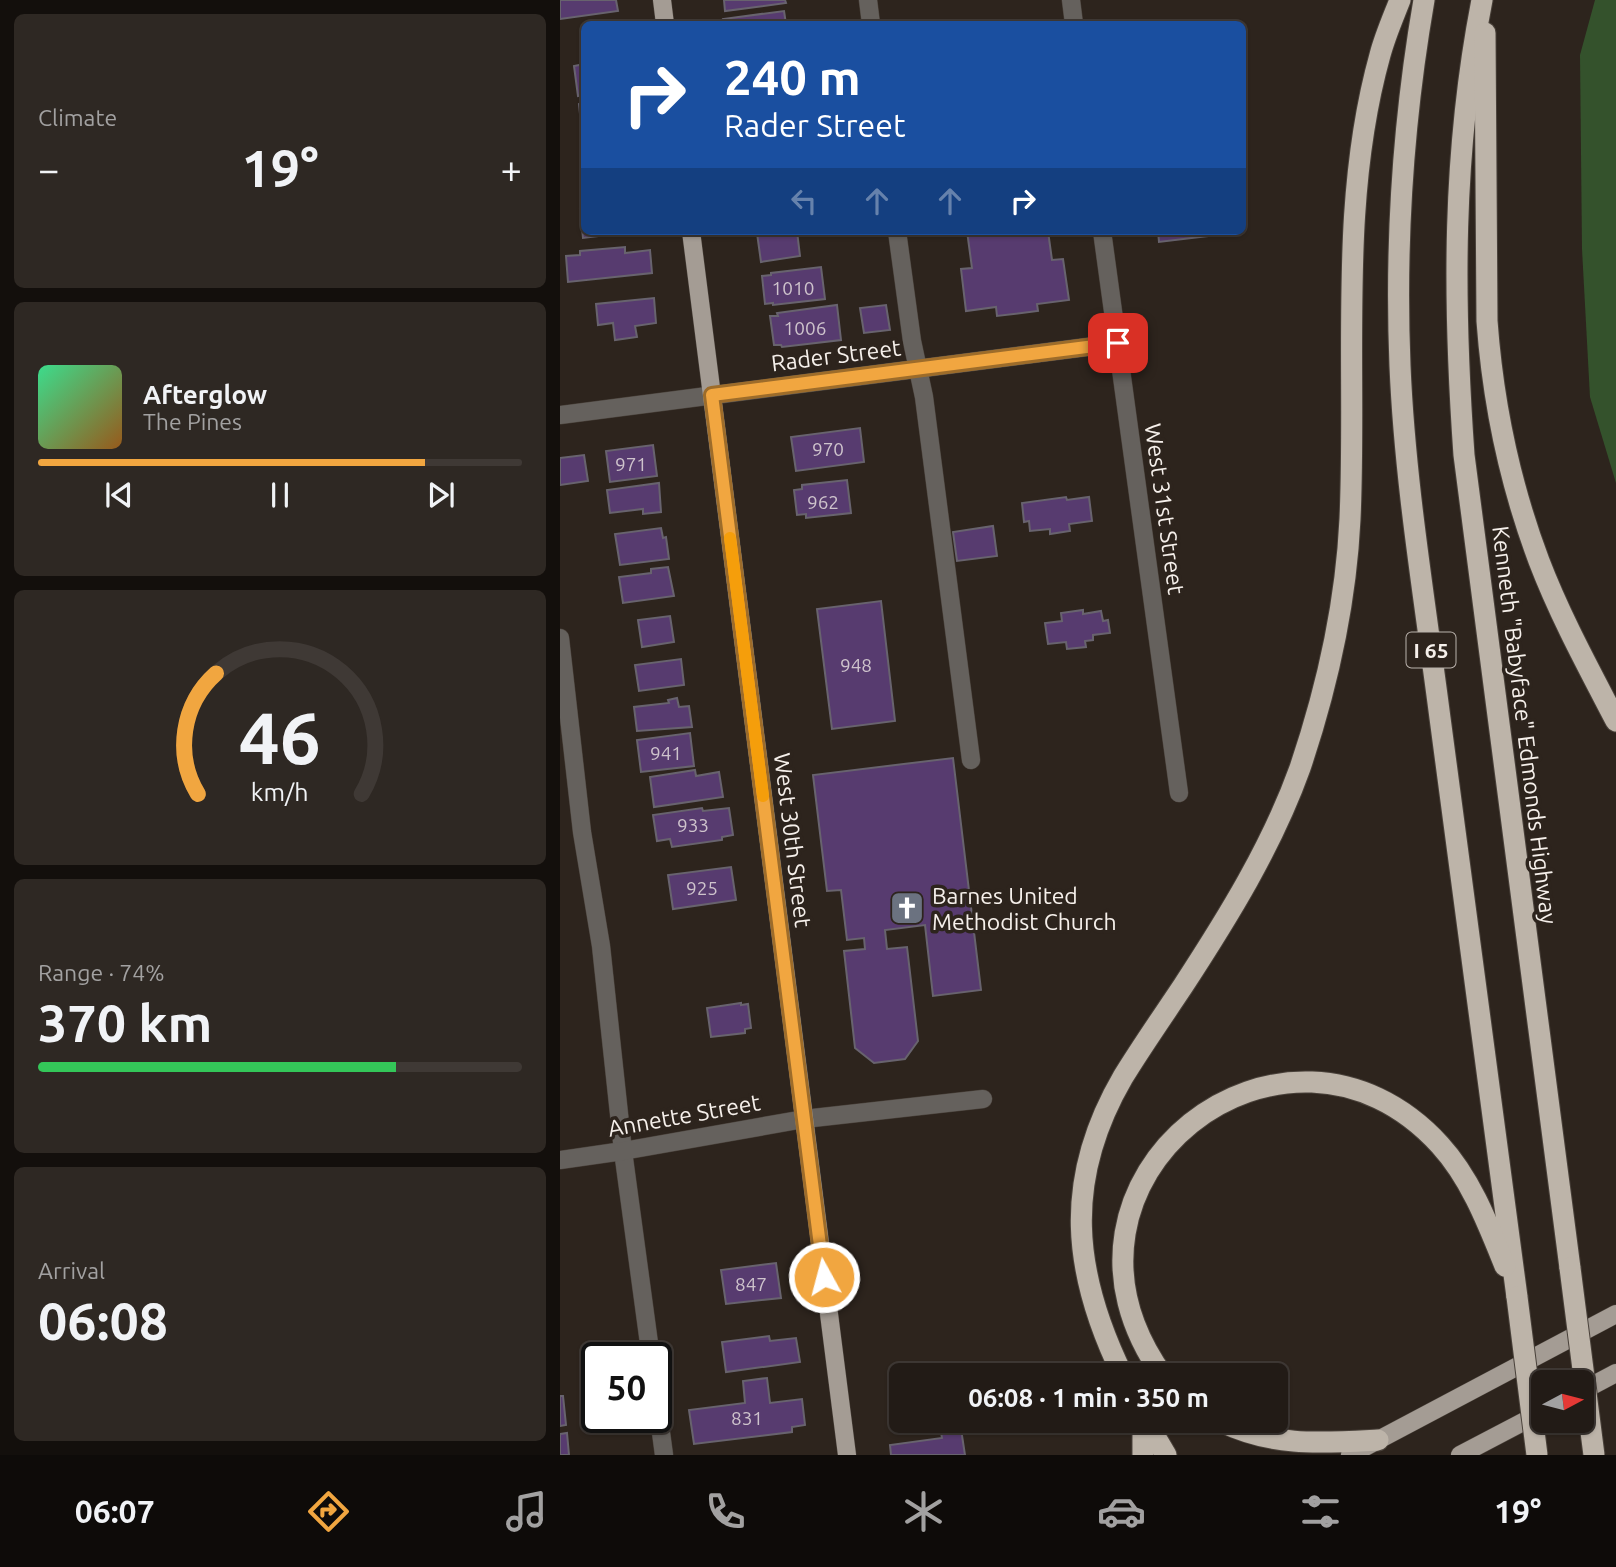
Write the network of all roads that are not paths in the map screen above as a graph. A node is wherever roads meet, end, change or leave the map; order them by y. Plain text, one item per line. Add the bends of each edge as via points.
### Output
1 (662, 0) edge
2 (868, 0) edge
3 (1071, 0) edge
4 (1400, 0) edge
5 (1424, 0) edge
6 (1484, 0) edge
7 (665, 21) edge
8 (871, 21) edge
9 (1074, 21) edge
10 (692, 235) edge
11 (898, 235) edge
12 (1103, 235) edge
13 (1118, 343) junction
14 (918, 369) junction
15 (712, 395) junction
16 (560, 415) edge
17 (560, 638) edge
18 (1616, 721) edge
19 (971, 760) dead end
20 (1179, 793) dead end
21 (983, 1099) dead end
22 (804, 1119) junction
23 (623, 1152) junction
24 (560, 1160) edge
25 (1517, 1297) junction
26 (1616, 1314) edge
27 (649, 1342) edge
28 (1116, 1363) edge
29 (1154, 1363) edge
30 (1616, 1373) edge
31 (1594, 1385) edge
32 (1531, 1418) edge
33 (661, 1433) edge
34 (1144, 1433) edge
35 (1152, 1433) edge
36 (1250, 1433) edge
37 (1378, 1440) junction
38 (664, 1455) edge
39 (847, 1455) edge
40 (1143, 1455) edge
41 (1166, 1455) edge
42 (1350, 1455) edge
43 (1460, 1455) edge
44 (1537, 1455) edge
45 (1594, 1455) edge

1 - 7 main road
2 - 8 street
3 - 9 street
4 - 28 highway via 1380,53 1362,147 1353,230 1349,536 1340,608 1318,711 1294,782 1254,870 1124,1076 1088,1161 1081,1217 1084,1266 1102,1334
5 - 25 highway, I 65 via 1401,182 1399,307 1404,418 1471,971
6 - 18 highway via 1486,298 1500,424 1539,561
6 - 45 highway, Kenneth "Babyface" Edmonds Highway / I 65, bridge via 1471,53 1457,199 1455,291 1465,469
10 - 15 main road, West 30th Street
11 - 14 street
12 - 13 street, West 31st Street
13 - 14 street, Rader Street
13 - 20 street, West 31st Street
14 - 15 street, Rader Street
14 - 19 street
15 - 16 street, Rader Street
15 - 22 main road, West 30th Street
17 - 23 street
21 - 22 street, Annette Street
22 - 23 street, Annette Street
22 - 39 main road, West 30th Street
23 - 24 street, Annette Street
23 - 27 street
25 - 29 highway via 1484,1214 1462,1174 1440,1144 1409,1118 1370,1096 1326,1084 1258,1088 1216,1105 1172,1140 1145,1177 1132,1208 1124,1241 1127,1297 1136,1330
25 - 44 highway, I 65, bridge
26 - 37 main road
30 - 31 main road
32 - 43 main road
33 - 38 street
34 - 40 highway
35 - 41 highway
36 - 37 highway via 1300,1443
37 - 42 main road

